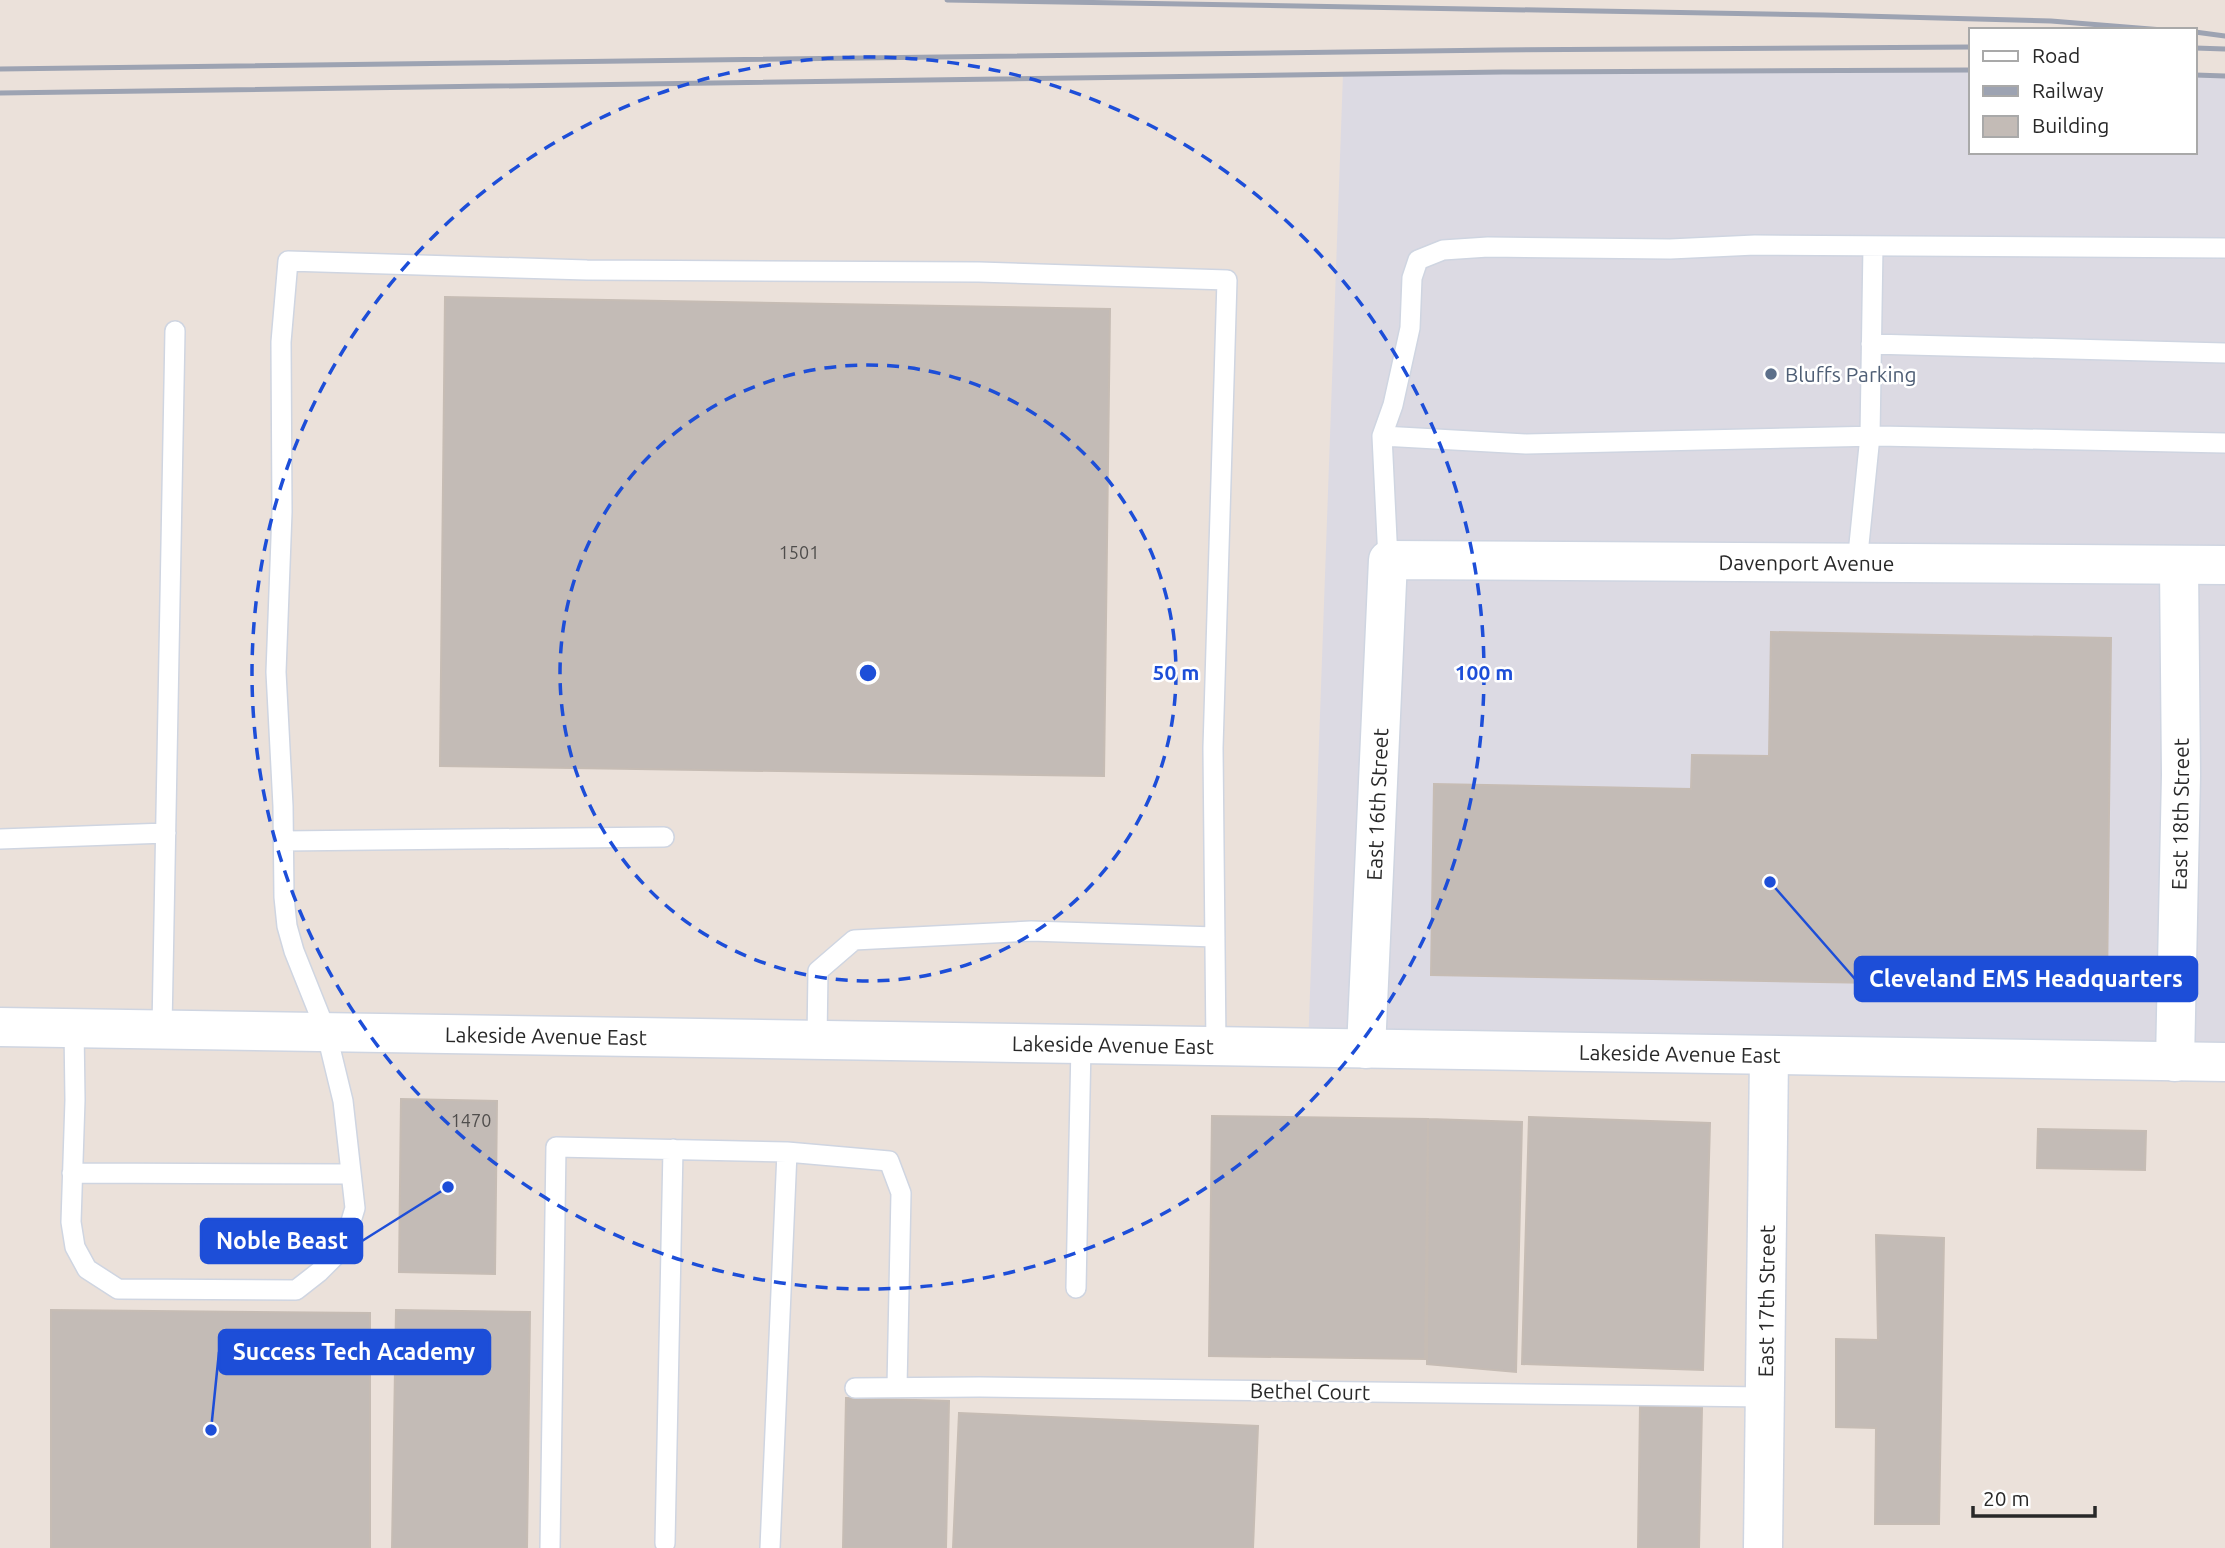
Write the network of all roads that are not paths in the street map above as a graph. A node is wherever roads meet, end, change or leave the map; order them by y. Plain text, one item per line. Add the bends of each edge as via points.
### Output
1 (1873, 246) junction
2 (2225, 248) edge
3 (175, 331) dead end
4 (1871, 344) junction
5 (2225, 353) edge
6 (1382, 436) junction
7 (1870, 436) junction
8 (2225, 443) edge
9 (1388, 560) junction
10 (1857, 564) junction
11 (2179, 565) junction
12 (2225, 565) edge
13 (166, 833) junction
14 (664, 837) dead end
15 (0, 839) edge
16 (283, 841) junction
17 (1215, 937) junction
18 (0, 1027) edge
19 (74, 1027) junction
20 (162, 1028) junction
21 (326, 1031) junction
22 (817, 1040) junction
23 (1081, 1045) junction
24 (1216, 1047) junction
25 (1366, 1049) junction
26 (1769, 1056) junction
27 (2175, 1062) junction
28 (2225, 1062) edge
29 (673, 1149) junction
30 (787, 1152) junction
31 (72, 1173) junction
32 (351, 1174) junction
33 (1076, 1288) dead end
34 (897, 1387) junction
35 (855, 1388) dead end
36 (1765, 1397) junction
37 (665, 1543) dead end
38 (550, 1548) edge
39 (770, 1548) edge
40 (1763, 1548) edge

1 - 2 lane
1 - 4 lane
1 - 6 lane via 1443,250 1418,260 1412,278 1410,328
3 - 13 lane
4 - 5 lane
4 - 7 lane
6 - 7 lane via 1525,444
6 - 9 lane
7 - 8 lane
7 - 10 lane
9 - 10 street, Davenport Avenue
9 - 25 street, East 16th Street
10 - 11 street, Davenport Avenue
11 - 12 street, Davenport Avenue
11 - 27 street, East 18th Street via 2181,775
13 - 15 lane
13 - 20 lane
14 - 16 lane
16 - 17 lane via 276,672 282,512 281,342 288,261 1227,280 1213,748
16 - 21 lane via 287,926
17 - 22 lane via 1031,931 854,940 818,971
17 - 24 lane
18 - 19 street, Lakeside Avenue East
19 - 20 street, Lakeside Avenue East
19 - 31 lane
20 - 21 street, Lakeside Avenue East
21 - 22 street, Lakeside Avenue East
21 - 32 lane via 343,1101
22 - 23 street, Lakeside Avenue East
23 - 24 street, Lakeside Avenue East
23 - 33 lane
24 - 25 street, Lakeside Avenue East
25 - 26 street, Lakeside Avenue East
26 - 27 street, Lakeside Avenue East
26 - 36 street, East 17th Street
27 - 28 street, Lakeside Avenue East
29 - 30 lane
29 - 37 lane
29 - 38 lane via 556,1147
30 - 34 lane via 889,1161 901,1193
30 - 39 lane
31 - 32 lane
31 - 32 lane via 75,1247 87,1269 118,1289 282,1290 296,1290 343,1248 355,1208
34 - 35 lane, Bethel Court
34 - 36 lane, Bethel Court
36 - 40 street, East 17th Street

